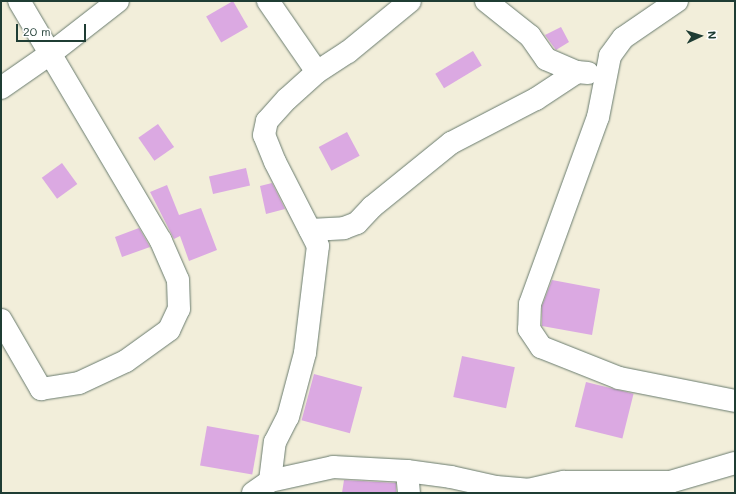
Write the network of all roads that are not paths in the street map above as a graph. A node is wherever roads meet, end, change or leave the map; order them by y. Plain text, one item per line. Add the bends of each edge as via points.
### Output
1 (18, 1) edge
2 (118, 1) edge
3 (268, 1) edge
4 (410, 1) edge
5 (486, 1) edge
6 (677, 1) edge
7 (50, 54) junction
8 (318, 72) junction
9 (577, 72) junction
10 (605, 74) junction
11 (1, 88) edge
12 (310, 230) junction
13 (1, 320) edge
14 (735, 401) edge
15 (735, 464) edge
16 (407, 471) junction
17 (604, 486) edge
18 (261, 487) edge
19 (409, 493) edge

1 - 7 street
2 - 7 street
3 - 8 street
4 - 8 street via 348,52
5 - 9 street via 530,36 546,59
6 - 10 street via 622,38 610,56
7 - 11 street
7 - 13 street via 161,241 178,280 179,309 169,330 126,362 79,383 41,389
8 - 12 street via 287,99 267,121 264,135
9 - 10 street
9 - 12 street via 536,99 451,143 372,206 357,223 344,228
10 - 14 street via 598,117 530,304 529,329 541,347 619,378
12 - 18 street via 318,246 305,353 288,417 275,442
15 - 17 street via 670,482
16 - 17 street via 451,476 496,487 528,490 564,482
16 - 18 street via 333,467
16 - 19 street

